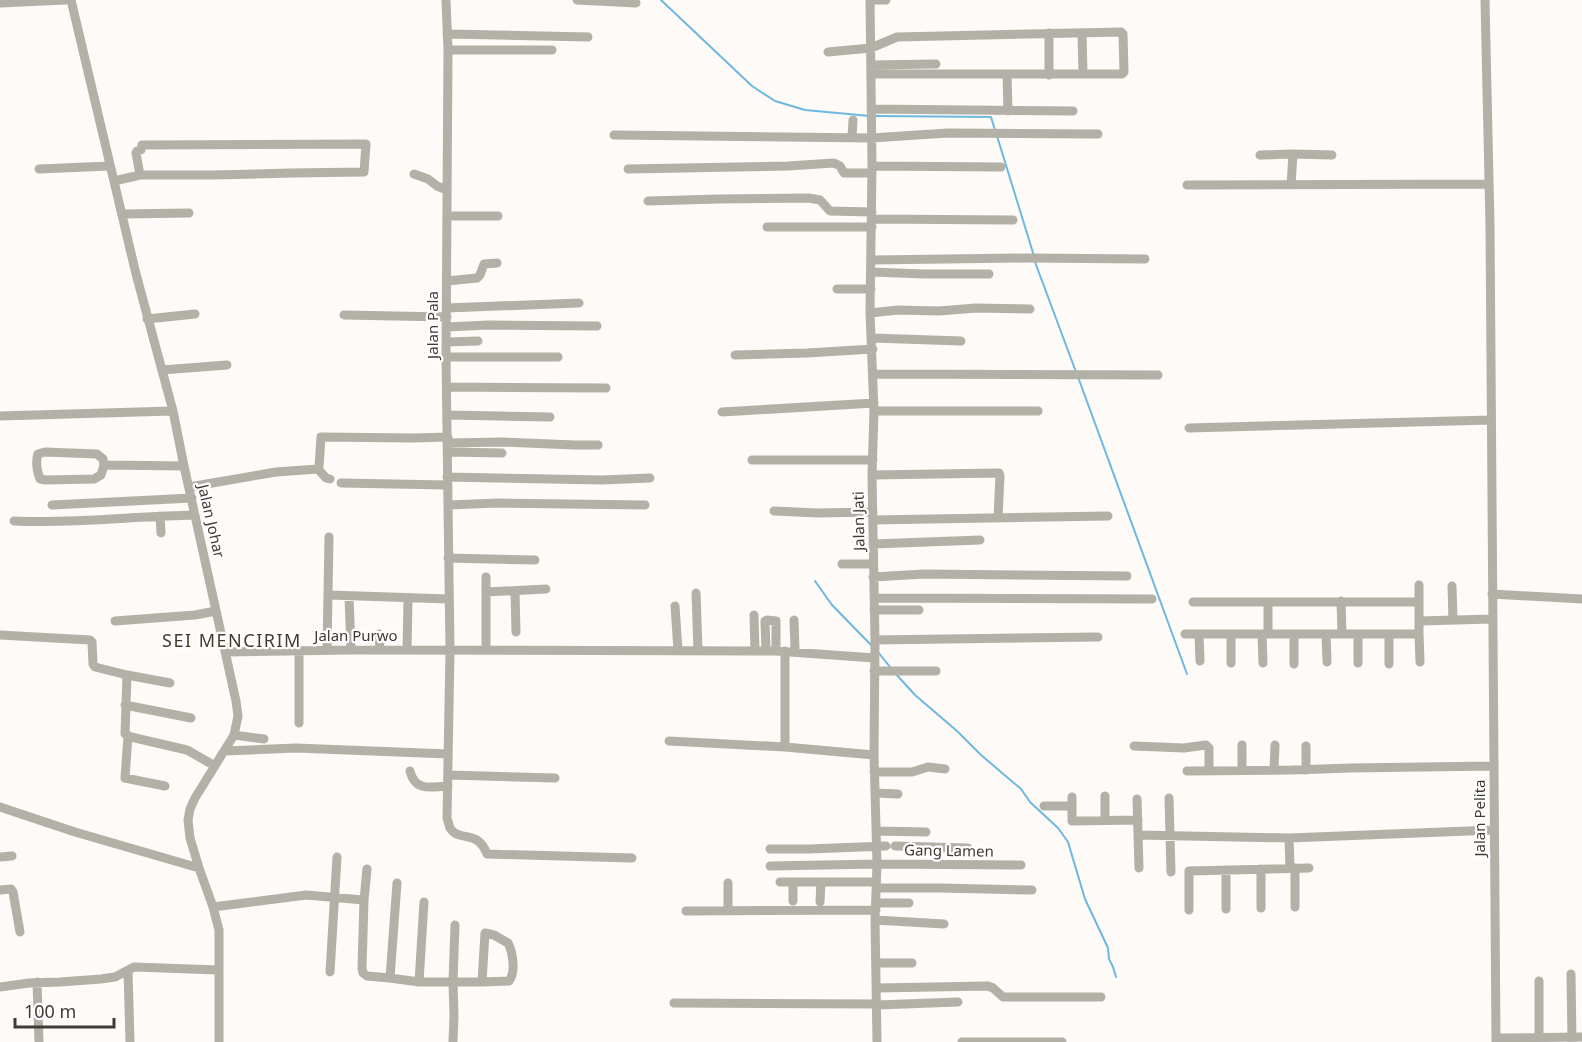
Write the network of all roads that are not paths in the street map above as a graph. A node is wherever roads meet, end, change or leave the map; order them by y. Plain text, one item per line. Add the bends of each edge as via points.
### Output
1 (66, 0) edge
2 (71, 0) edge
3 (446, 0) edge
4 (577, 0) edge
5 (870, 0) edge
6 (886, 0) edge
7 (1485, 0) edge
8 (0, 3) edge
9 (636, 3) dead end
10 (859, 33) dead end
11 (870, 33) junction
12 (1049, 33) junction
13 (1082, 33) junction
14 (447, 34) junction
15 (588, 37) dead end
16 (871, 48) junction
17 (448, 50) junction
18 (552, 51) dead end
19 (828, 52) dead end
20 (936, 64) dead end
21 (871, 70) junction
22 (1007, 74) junction
23 (1083, 74) junction
24 (1049, 75) junction
25 (871, 111) junction
26 (1008, 111) junction
27 (1073, 111) dead end
28 (852, 120) dead end
29 (1098, 134) dead end
30 (614, 135) dead end
31 (852, 137) junction
32 (871, 138) junction
33 (1293, 154) junction
34 (1260, 155) dead end
35 (1332, 155) dead end
36 (110, 166) junction
37 (1001, 167) dead end
38 (39, 169) dead end
39 (628, 169) dead end
40 (872, 169) junction
41 (414, 174) dead end
42 (140, 175) junction
43 (114, 181) junction
44 (1489, 184) junction
45 (1187, 185) dead end
46 (1291, 185) junction
47 (447, 190) junction
48 (648, 201) dead end
49 (189, 213) dead end
50 (122, 214) junction
51 (447, 216) junction
52 (498, 216) dead end
53 (872, 219) junction
54 (1013, 220) dead end
55 (767, 226) dead end
56 (1145, 259) dead end
57 (871, 260) junction
58 (497, 263) dead end
59 (871, 272) junction
60 (989, 274) dead end
61 (447, 281) junction
62 (837, 289) dead end
63 (871, 289) junction
64 (579, 303) dead end
65 (1030, 309) dead end
66 (870, 313) junction
67 (195, 314) dead end
68 (344, 315) dead end
69 (447, 318) junction
70 (147, 319) junction
71 (597, 326) dead end
72 (872, 338) junction
73 (478, 341) dead end
74 (961, 341) dead end
75 (446, 342) junction
76 (873, 349) junction
77 (735, 355) dead end
78 (446, 357) junction
79 (558, 357) dead end
80 (227, 365) dead end
81 (162, 370) junction
82 (873, 374) junction
83 (1158, 375) dead end
84 (447, 387) junction
85 (606, 388) dead end
86 (874, 407) junction
87 (173, 411) junction
88 (1038, 411) dead end
89 (722, 412) dead end
90 (448, 415) junction
91 (0, 416) edge
92 (550, 417) dead end
93 (1491, 420) junction
94 (1189, 428) dead end
95 (448, 444) junction
96 (598, 445) dead end
97 (502, 453) dead end
98 (752, 460) dead end
99 (873, 460) junction
100 (104, 465) junction
101 (184, 466) junction
102 (318, 469) junction
103 (872, 475) junction
104 (650, 478) dead end
105 (330, 479) dead end
106 (447, 481) junction
107 (341, 483) dead end
108 (189, 487) junction
109 (192, 498) junction
110 (52, 505) dead end
111 (645, 505) dead end
112 (448, 506) junction
113 (774, 511) dead end
114 (160, 516) junction
115 (195, 516) junction
116 (873, 516) junction
117 (1108, 516) dead end
118 (998, 518) junction
119 (14, 521) dead end
120 (161, 533) dead end
121 (330, 537) dead end
122 (980, 540) dead end
123 (873, 544) junction
124 (448, 558) junction
125 (535, 560) dead end
126 (842, 564) dead end
127 (873, 564) junction
128 (1127, 576) dead end
129 (486, 577) dead end
130 (873, 577) junction
131 (1419, 585) dead end
132 (1452, 586) dead end
133 (546, 589) dead end
134 (515, 591) junction
135 (486, 592) junction
136 (696, 593) dead end
137 (1492, 594) junction
138 (329, 595) junction
139 (349, 596) junction
140 (408, 598) junction
141 (874, 598) junction
142 (449, 599) junction
143 (1152, 599) dead end
144 (1582, 599) edge
145 (1341, 601) junction
146 (1194, 602) dead end
147 (1268, 602) junction
148 (1419, 602) junction
149 (675, 606) dead end
150 (874, 610) junction
151 (920, 610) dead end
152 (216, 611) junction
153 (754, 615) dead end
154 (1492, 619) junction
155 (794, 620) dead end
156 (1453, 620) junction
157 (115, 621) dead end
158 (1419, 621) junction
159 (516, 632) dead end
160 (379, 634) dead end
161 (1185, 634) dead end
162 (1199, 634) junction
163 (1231, 634) junction
164 (1265, 634) junction
165 (1294, 634) junction
166 (1326, 634) junction
167 (1342, 634) junction
168 (1358, 634) junction
169 (1389, 634) junction
170 (1419, 634) junction
171 (0, 635) edge
172 (1098, 637) dead end
173 (875, 649) junction
174 (299, 650) junction
175 (327, 650) junction
176 (351, 650) junction
177 (380, 650) junction
178 (406, 650) junction
179 (450, 650) junction
180 (486, 650) junction
181 (678, 650) junction
182 (698, 651) junction
183 (755, 651) junction
184 (766, 651) junction
185 (785, 651) junction
186 (226, 652) junction
187 (1200, 661) dead end
188 (1327, 662) dead end
189 (1420, 662) dead end
190 (1231, 663) dead end
191 (1263, 663) dead end
192 (1358, 663) dead end
193 (1294, 664) dead end
194 (1389, 664) dead end
195 (878, 671) junction
196 (936, 671) dead end
197 (127, 675) junction
198 (170, 683) dead end
199 (125, 705) junction
200 (192, 718) dead end
201 (299, 723) dead end
202 (234, 735) junction
203 (128, 736) junction
204 (264, 739) dead end
205 (669, 741) dead end
206 (1242, 744) dead end
207 (1275, 744) dead end
208 (1134, 746) dead end
209 (1306, 746) dead end
210 (785, 747) junction
211 (224, 751) junction
212 (448, 754) junction
213 (874, 755) junction
214 (215, 766) junction
215 (1493, 766) junction
216 (945, 769) dead end
217 (1209, 770) junction
218 (1242, 770) junction
219 (1274, 770) junction
220 (1306, 770) junction
221 (410, 771) dead end
222 (1187, 771) dead end
223 (874, 772) junction
224 (448, 775) junction
225 (555, 778) dead end
226 (165, 786) dead end
227 (448, 786) junction
228 (875, 793) junction
229 (898, 794) dead end
230 (1105, 796) dead end
231 (1169, 798) dead end
232 (1137, 799) dead end
233 (1044, 806) dead end
234 (0, 807) edge
235 (1105, 820) junction
236 (1138, 820) junction
237 (1494, 830) junction
238 (876, 831) junction
239 (926, 832) dead end
240 (1138, 835) junction
241 (1170, 836) junction
242 (1289, 838) junction
243 (886, 847) junction
244 (968, 848) dead end
245 (770, 849) dead end
246 (12, 856) dead end
247 (0, 857) edge
248 (337, 857) dead end
249 (632, 858) dead end
250 (876, 864) junction
251 (1021, 865) dead end
252 (770, 866) dead end
253 (199, 868) junction
254 (1139, 868) dead end
255 (1292, 868) junction
256 (1309, 868) dead end
257 (367, 869) dead end
258 (1260, 869) junction
259 (1226, 870) junction
260 (1171, 872) dead end
261 (780, 882) dead end
262 (793, 882) junction
263 (821, 882) junction
264 (397, 883) dead end
265 (728, 883) dead end
266 (876, 885) junction
267 (0, 890) edge
268 (1032, 890) dead end
269 (335, 897) junction
270 (364, 900) junction
271 (793, 901) dead end
272 (424, 902) dead end
273 (820, 902) dead end
274 (909, 903) dead end
275 (876, 906) junction
276 (213, 907) junction
277 (1295, 907) dead end
278 (1261, 908) dead end
279 (1226, 909) dead end
280 (728, 910) junction
281 (1189, 910) dead end
282 (686, 911) dead end
283 (875, 920) junction
284 (944, 924) dead end
285 (455, 925) dead end
286 (20, 932) dead end
287 (876, 963) junction
288 (912, 963) dead end
289 (128, 970) junction
290 (219, 970) junction
291 (330, 972) dead end
292 (1571, 974) dead end
293 (390, 978) junction
294 (419, 981) junction
295 (453, 981) junction
296 (1539, 981) dead end
297 (37, 982) junction
298 (483, 982) junction
299 (0, 987) edge
300 (877, 988) junction
301 (1101, 997) dead end
302 (958, 1002) dead end
303 (674, 1003) dead end
304 (877, 1004) junction
305 (1582, 1037) edge
306 (1496, 1040) edge
307 (1539, 1040) edge
308 (1572, 1040) edge
309 (39, 1042) edge
310 (130, 1042) edge
311 (219, 1042) edge
312 (453, 1042) edge
313 (877, 1042) edge
314 (962, 1042) edge
315 (1062, 1042) edge

1 - 8 street
2 - 36 street, Jalan Johar
3 - 14 street, Jalan Pala
4 - 9 street
5 - 6 street
5 - 11 street, Jalan Jati
7 - 44 street, Jalan Pelita
10 - 11 street
11 - 16 street, Jalan Jati
12 - 13 street
12 - 16 street via 896,37
12 - 24 street
13 - 23 street
13 - 23 street via 1123,33 1124,72
14 - 15 street
14 - 17 street, Jalan Pala
16 - 19 street
16 - 21 street, Jalan Jati
17 - 18 street
17 - 47 street, Jalan Pala
20 - 21 street
21 - 22 street
21 - 25 street, Jalan Jati
22 - 24 street
22 - 26 street
23 - 24 street
25 - 26 street
25 - 32 street, Jalan Jati
26 - 27 street
28 - 31 street
29 - 32 street via 948,133
30 - 31 street
31 - 32 street
32 - 40 street, Jalan Jati
33 - 34 street
33 - 35 street
33 - 46 street
36 - 38 street
36 - 43 street, Jalan Johar
37 - 40 street
39 - 40 street via 834,164 844,173
40 - 53 street, Jalan Jati
41 - 47 street
42 - 42 street via 364,172 366,144 141,146 136,151
42 - 43 street
43 - 50 street, Jalan Johar
44 - 46 street
44 - 93 street, Jalan Pelita
45 - 46 street
47 - 51 street, Jalan Pala
48 - 53 street via 809,198 820,200 830,211
49 - 50 street
50 - 70 street, Jalan Johar
51 - 52 street
51 - 61 street, Jalan Pala
53 - 54 street
53 - 55 street
53 - 57 street, Jalan Jati
56 - 57 street
57 - 59 street, Jalan Jati
58 - 61 street via 484,264 477,278
59 - 60 street
59 - 63 street, Jalan Jati
61 - 69 street, Jalan Pala
62 - 63 street
63 - 66 street, Jalan Jati
64 - 69 street
65 - 66 street
66 - 72 street, Jalan Jati
67 - 70 street
68 - 69 street
69 - 71 street via 468,327
69 - 75 street, Jalan Pala
70 - 81 street, Jalan Johar
72 - 74 street
72 - 76 street, Jalan Jati
73 - 75 street
75 - 78 street, Jalan Pala
76 - 77 street
76 - 82 street, Jalan Jati
78 - 79 street
78 - 84 street, Jalan Pala
80 - 81 street
81 - 87 street, Jalan Johar
82 - 83 street
82 - 86 street, Jalan Jati
84 - 85 street
84 - 90 street, Jalan Pala
86 - 88 street
86 - 89 street
86 - 99 street, Jalan Jati
87 - 91 street
87 - 101 street, Jalan Johar
90 - 92 street
90 - 95 street, Jalan Pala
93 - 94 street
93 - 137 street, Jalan Pelita
95 - 96 street
95 - 97 street
95 - 102 street via 321,437
95 - 106 street, Jalan Pala
98 - 99 street
99 - 103 street, Jalan Jati
100 - 100 street via 98,454 45,452 37,458 40,479 46,480 94,479 101,475
100 - 101 street
101 - 108 street, Jalan Johar
102 - 105 street
102 - 108 street
103 - 116 street, Jalan Jati
103 - 118 street via 999,473
104 - 106 street
106 - 107 street
106 - 112 street, Jalan Pala
108 - 109 street, Jalan Johar
109 - 110 street
109 - 115 street, Jalan Johar
111 - 112 street
112 - 124 street, Jalan Pala
113 - 116 street
114 - 115 street
114 - 119 street
114 - 120 street
115 - 152 street, Jalan Johar
116 - 118 street
116 - 123 street, Jalan Jati
117 - 118 street
121 - 138 street
122 - 123 street
123 - 127 street, Jalan Jati
124 - 125 street
124 - 142 street, Jalan Pala
126 - 127 street
127 - 130 street, Jalan Jati
128 - 130 street
129 - 135 street
130 - 141 street, Jalan Jati
131 - 148 street
132 - 156 street
133 - 134 street
134 - 135 street
134 - 159 street
135 - 180 street
136 - 182 street
137 - 144 street
137 - 154 street, Jalan Pelita
138 - 139 street
138 - 175 street
139 - 140 street
139 - 176 street
140 - 142 street
140 - 178 street
141 - 143 street
141 - 150 street, Jalan Jati
142 - 179 street, Jalan Pala
145 - 147 street
145 - 148 street
145 - 167 street
146 - 147 street
147 - 164 street
148 - 158 street
149 - 181 street
150 - 151 street
150 - 173 street, Jalan Jati
152 - 157 street
152 - 186 street, Jalan Johar
153 - 183 street
154 - 156 street
154 - 215 street, Jalan Pelita
155 - 185 street
156 - 158 street
158 - 170 street
160 - 177 street
161 - 162 street
162 - 163 street
162 - 187 street
163 - 164 street
163 - 190 street
164 - 165 street
164 - 191 street
165 - 166 street
165 - 193 street
166 - 167 street
166 - 188 street
167 - 168 street
168 - 169 street
168 - 192 street
169 - 170 street
169 - 194 street
170 - 189 street
171 - 197 street via 90,640 95,667
172 - 173 street, Jalan Purwo
173 - 185 street, Jalan Purwo
173 - 195 street, Jalan Jati
174 - 175 street, Jalan Purwo
174 - 186 street, Jalan Purwo
174 - 201 street
175 - 176 street, Jalan Purwo
176 - 177 street, Jalan Purwo
177 - 178 street, Jalan Purwo
178 - 179 street, Jalan Purwo
179 - 180 street, Jalan Purwo
179 - 212 street, Jalan Pala
180 - 181 street, Jalan Purwo
181 - 182 street, Jalan Purwo
182 - 183 street, Jalan Purwo
183 - 184 street, Jalan Purwo
184 - 185 street, Jalan Purwo
184 - 185 street via 765,621 775,620
185 - 210 street
186 - 202 street, Jalan Johar via 237,709
195 - 196 street
195 - 213 street, Jalan Jati
197 - 198 street
197 - 199 street
199 - 200 street
199 - 203 street
202 - 204 street
202 - 211 street, Jalan Johar
203 - 214 street via 187,750
203 - 226 street via 125,778
205 - 210 street
206 - 218 street
207 - 219 street
208 - 217 street via 1206,745
209 - 220 street
210 - 213 street
211 - 212 street via 296,748
211 - 214 street, Jalan Johar
212 - 224 street, Jalan Pala
213 - 223 street, Jalan Jati
214 - 253 street, Jalan Johar via 188,814
215 - 220 street
215 - 237 street, Jalan Pelita
216 - 223 street
217 - 218 street
217 - 222 street
218 - 219 street
219 - 220 street
221 - 227 street via 418,785
223 - 228 street, Jalan Jati
224 - 225 street
224 - 227 street, Jalan Pala
227 - 249 street, Jalan Pala via 447,818 451,828 458,835 478,839 487,854
228 - 229 street
228 - 238 street, Jalan Jati
230 - 235 street
231 - 241 street
232 - 236 street
233 - 235 street via 1072,801 1072,821
234 - 253 street
235 - 236 street
236 - 240 street
237 - 242 street
237 - 306 street, Jalan Pelita
238 - 239 street
238 - 243 street, Jalan Jati
240 - 241 street
240 - 254 street
241 - 242 street
241 - 260 street
242 - 255 street
243 - 244 street
243 - 245 street
243 - 250 street, Jalan Jati
246 - 247 street
248 - 269 street
250 - 251 street, Gang Lamen
250 - 252 street, Gang Lamen
250 - 266 street, Jalan Jati
253 - 276 street, Jalan Johar
255 - 256 street
255 - 258 street
255 - 277 street
257 - 270 street
258 - 259 street
258 - 278 street
259 - 279 street
259 - 281 street via 1189,872
261 - 262 street
262 - 263 street
262 - 271 street
263 - 266 street
263 - 273 street
264 - 293 street
265 - 280 street
266 - 268 street
266 - 275 street, Jalan Jati
267 - 286 street via 13,892
269 - 270 street
269 - 276 street via 306,895
269 - 291 street
270 - 293 street via 363,974
272 - 294 street
274 - 275 street
275 - 280 street
275 - 283 street, Jalan Jati
276 - 290 street, Jalan Johar via 219,930
280 - 282 street
283 - 284 street
283 - 287 street, Jalan Jati
285 - 295 street
287 - 288 street
287 - 300 street, Jalan Jati
289 - 290 street
289 - 297 street via 101,979
289 - 310 street
290 - 311 street, Jalan Johar
292 - 308 street
293 - 294 street
294 - 295 street
295 - 298 street
295 - 312 street
296 - 307 street
297 - 299 street
297 - 309 street
298 - 298 street via 506,982 512,978 513,956 508,943 485,933
300 - 301 street via 988,986 1003,997
300 - 304 street, Jalan Jati
302 - 304 street
303 - 304 street
304 - 313 street, Jalan Jati
305 - 308 street
306 - 307 street
307 - 308 street
314 - 315 street

